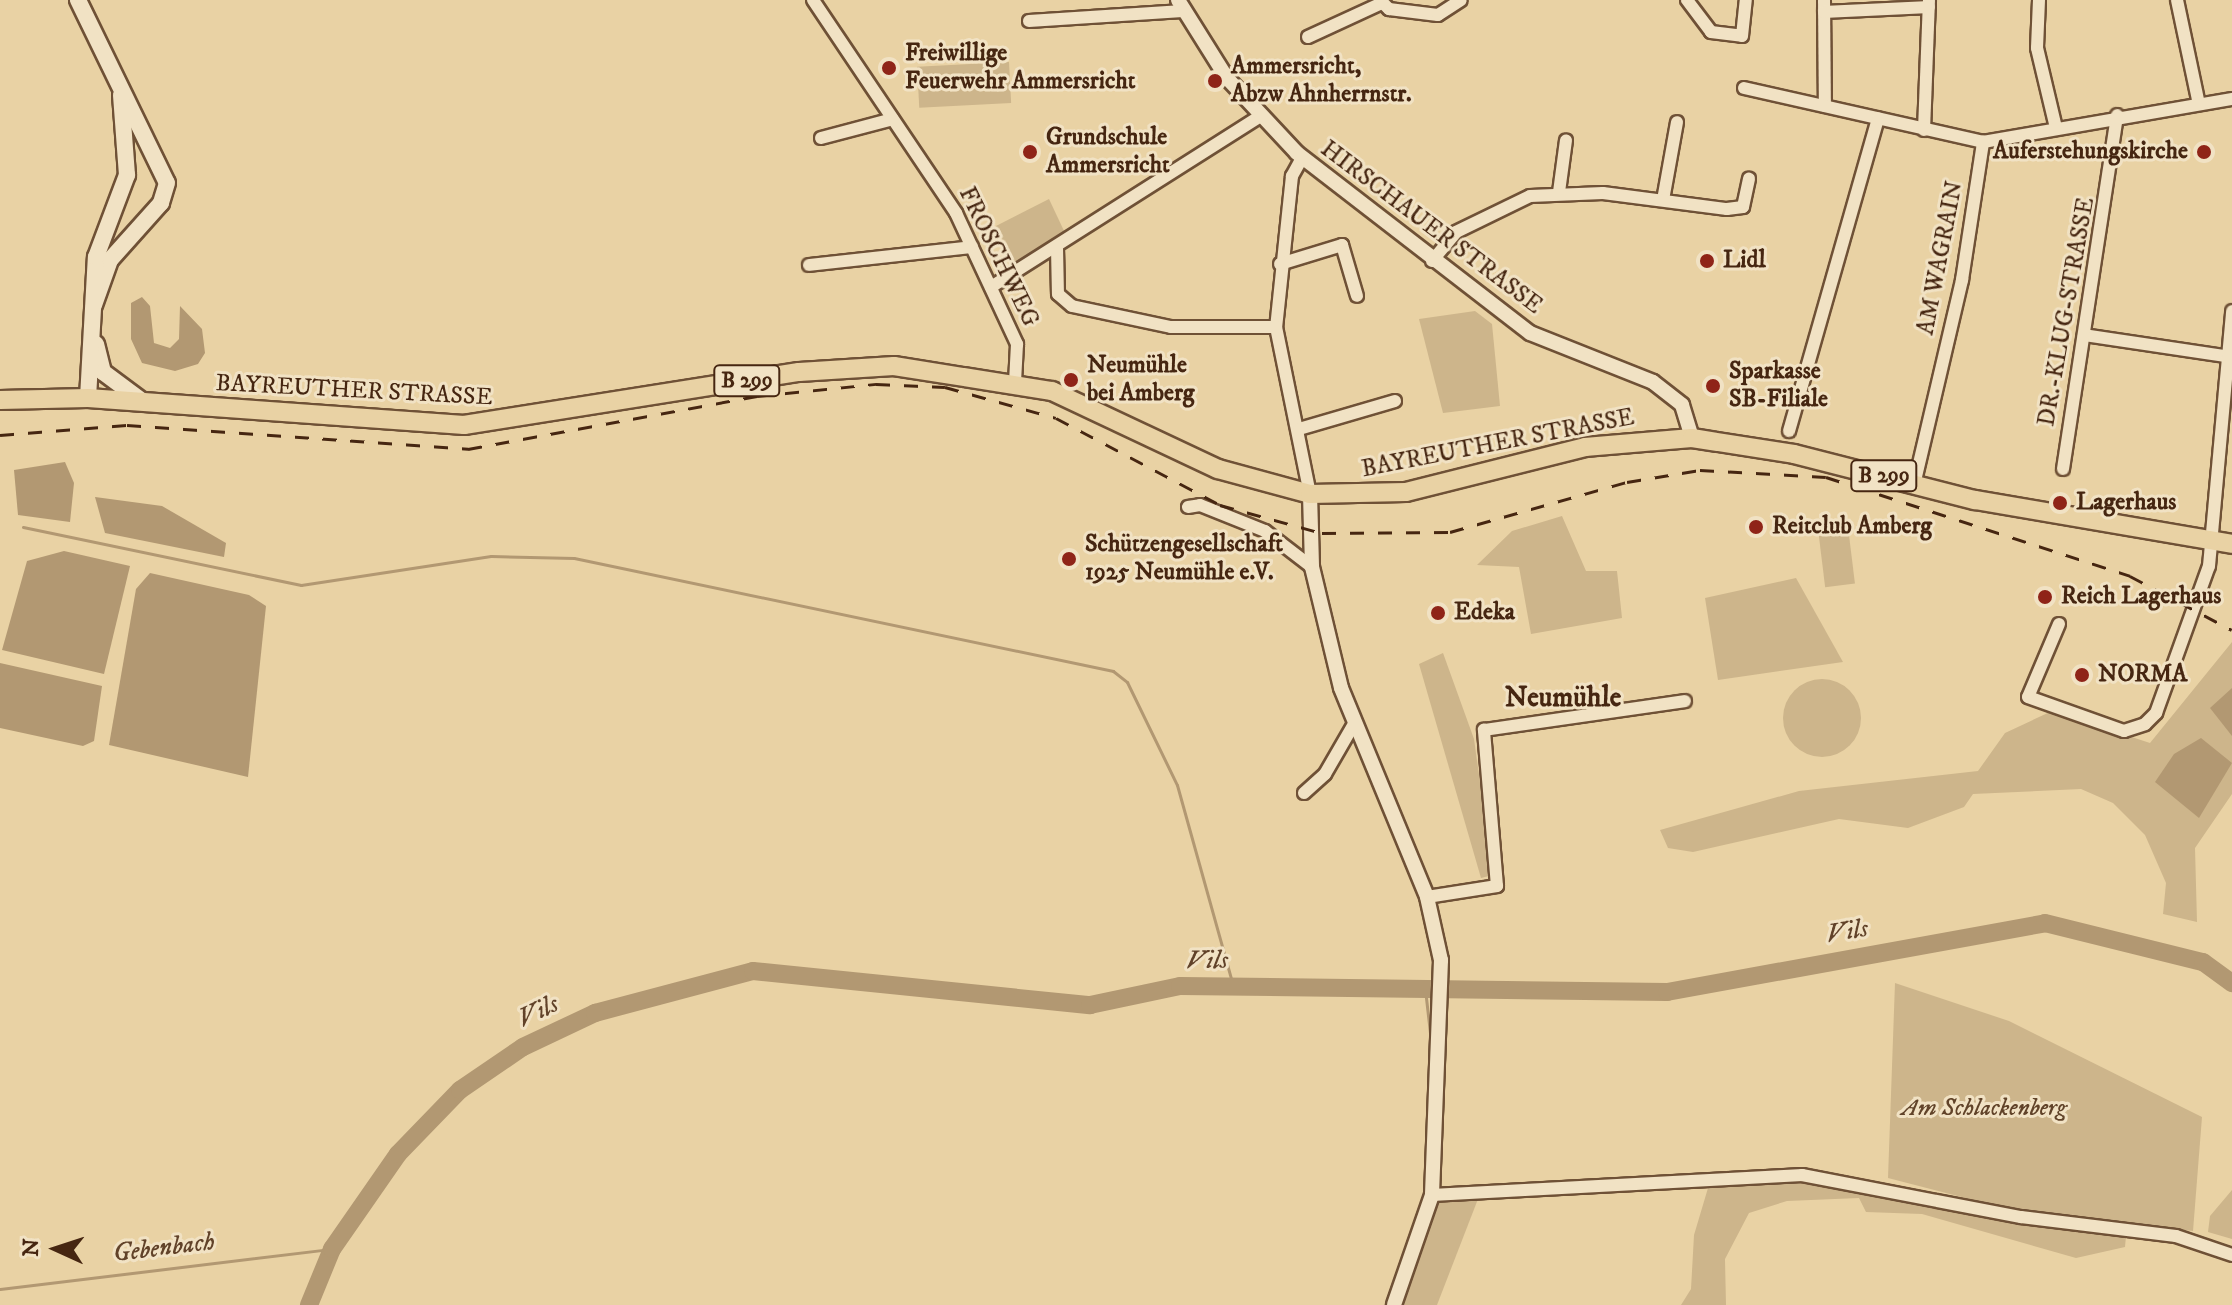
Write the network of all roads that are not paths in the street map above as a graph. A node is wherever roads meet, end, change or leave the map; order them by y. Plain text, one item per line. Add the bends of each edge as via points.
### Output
1 (78, 0) edge
2 (813, 0) edge
3 (1461, 0) edge
4 (1687, 0) edge
5 (1746, 0) edge
6 (2039, 0) edge
7 (2177, 0) edge
8 (1381, 2) edge
9 (1929, 4) edge
10 (1181, 6) edge
11 (1824, 6) edge
12 (1029, 21) dead end
13 (1308, 37) dead end
14 (120, 88) junction
15 (1744, 88) dead end
16 (2232, 99) edge
17 (2198, 100) junction
18 (1825, 106) junction
19 (2117, 115) junction
20 (1260, 116) junction
21 (1878, 118) junction
22 (893, 119) junction
23 (1677, 122) dead end
24 (2056, 128) junction
25 (1924, 130) junction
26 (821, 138) dead end
27 (1566, 140) dead end
28 (1983, 142) junction
29 (1302, 158) junction
30 (1749, 179) dead end
31 (1559, 192) junction
32 (1663, 200) junction
33 (972, 247) junction
34 (1057, 248) junction
35 (1432, 261) junction
36 (1280, 264) junction
37 (809, 265) dead end
38 (991, 287) junction
39 (1357, 296) dead end
40 (94, 305) junction
41 (2232, 311) edge
42 (92, 323) junction
43 (1276, 327) junction
44 (2084, 335) junction
45 (2228, 357) edge
46 (1015, 381) junction
47 (88, 398) junction
48 (0, 400) edge
49 (142, 401) junction
50 (1395, 401) dead end
51 (1299, 429) junction
52 (1789, 431) dead end
53 (1692, 438) junction
54 (2063, 469) dead end
55 (1914, 485) junction
56 (1310, 494) junction
57 (1188, 507) dead end
58 (2211, 541) junction
59 (2232, 544) edge
60 (1312, 567) junction
61 (2059, 624) dead end
62 (1685, 701) dead end
63 (1354, 724) junction
64 (1304, 793) dead end
65 (1427, 897) junction
66 (1432, 1195) junction
67 (2232, 1255) edge
68 (1394, 1305) edge

1 - 14 main road
2 - 22 street, FROSCHWEG
3 - 8 street via 1438,15
4 - 5 street via 1711,32 1742,36
6 - 24 street via 2037,48
7 - 17 street
8 - 13 street
9 - 11 street
9 - 25 street
10 - 12 street
10 - 20 street, HIRSCHAUER STRASSE
11 - 18 street
14 - 40 main road via 127,175 96,257
14 - 40 main road via 163,165 166,190 116,250
15 - 18 street
16 - 17 street
17 - 19 street
18 - 21 street
19 - 24 street
19 - 44 street, DR.-KLUG-STRASSE
20 - 29 street, HIRSCHAUER STRASSE
20 - 34 street
21 - 25 street
21 - 52 street
22 - 26 street
22 - 33 street, FROSCHWEG
23 - 32 street
24 - 28 street
25 - 28 street
27 - 31 street
28 - 55 street, AM WAGRAIN via 1962,280
29 - 35 street, HIRSCHAUER STRASSE
29 - 36 street via 1292,176
30 - 32 street via 1743,207
31 - 32 street
31 - 35 street via 1530,196 1456,232
33 - 37 street
33 - 38 street, FROSCHWEG
34 - 38 street
34 - 43 street via 1058,294 1072,306 1171,327
35 - 53 street, HIRSCHAUER STRASSE via 1530,333 1653,382 1682,405
36 - 39 street via 1342,245
36 - 43 street
38 - 46 street, FROSCHWEG via 1017,344
40 - 42 main road
41 - 45 street
42 - 47 main road
42 - 49 main road via 103,372
43 - 51 street
44 - 45 street
44 - 54 street, DR.-KLUG-STRASSE
45 - 58 street
46 - 49 main road, BAYREUTHER STRASSE / B 299 via 894,366 799,372 464,425
46 - 56 main road, BAYREUTHER STRASSE / B 299 via 1084,403 1218,469
47 - 48 main road, BAYREUTHER STRASSE / B 299
47 - 49 main road, BAYREUTHER STRASSE / B 299
50 - 51 street
51 - 56 street
53 - 55 main road, BAYREUTHER STRASSE / B 299 via 1794,454
53 - 56 main road, BAYREUTHER STRASSE / B 299 via 1585,447 1406,492
55 - 58 main road, BAYREUTHER STRASSE / B 299
56 - 60 street
57 - 60 street via 1200,505 1265,531
58 - 59 main road, BAYREUTHER STRASSE / B 299
58 - 61 street via 2196,608 2156,713 2137,729 2109,727 2028,697
60 - 63 street
62 - 65 street via 1484,730 1497,886
63 - 64 street via 1325,774
63 - 65 street
65 - 66 street via 1441,960
66 - 67 street via 1802,1175 2021,1217 2164,1234
66 - 68 street

